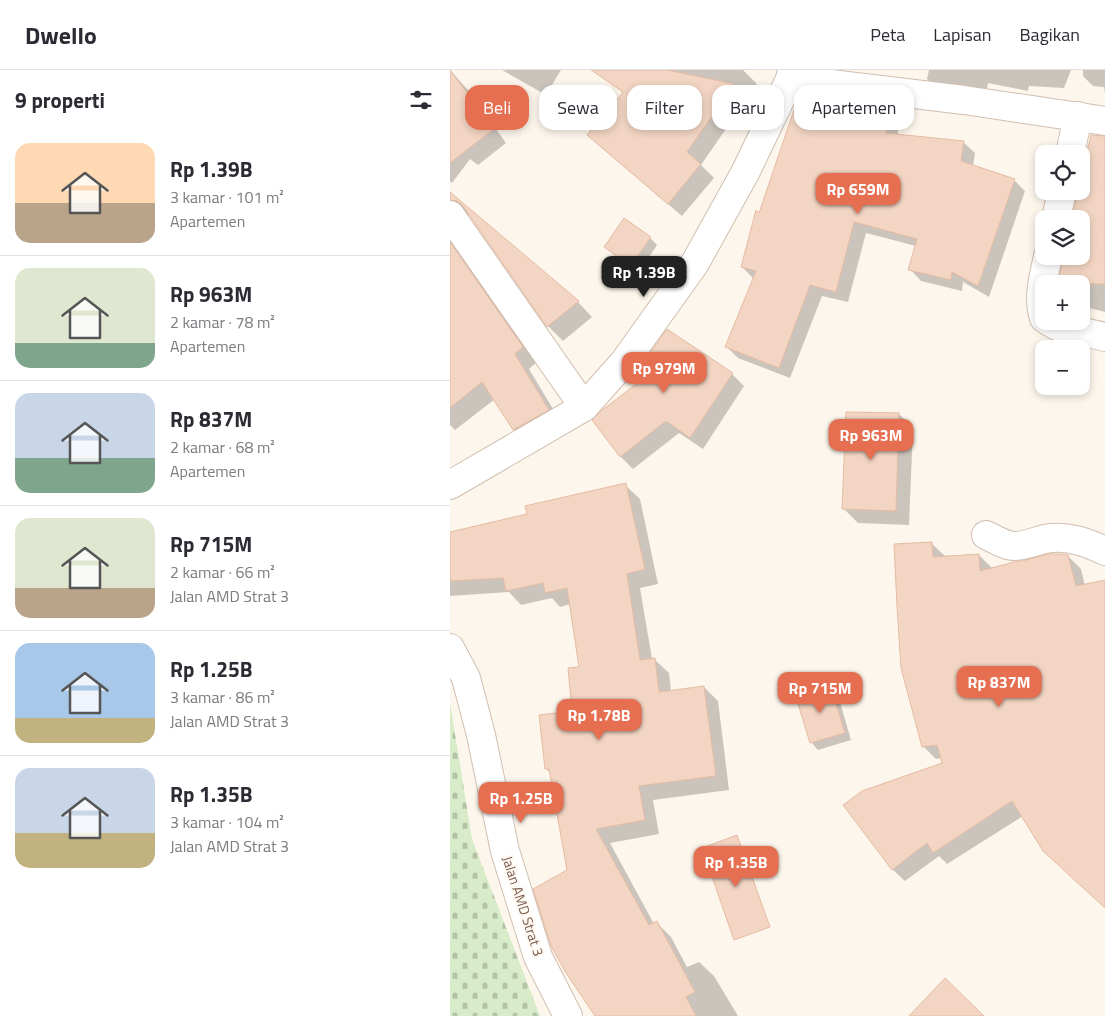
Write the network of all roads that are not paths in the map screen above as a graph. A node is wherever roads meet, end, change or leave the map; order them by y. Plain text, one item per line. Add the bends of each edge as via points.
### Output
1 (791, 74) edge
2 (1078, 116) junction
3 (1105, 121) edge
4 (1072, 145) edge
5 (450, 215) edge
6 (1074, 330) edge
7 (1105, 337) edge
8 (584, 407) junction
9 (452, 480) edge
10 (986, 535) dead end
11 (1105, 551) edge
12 (450, 648) edge
13 (568, 1016) edge

1 - 2 street
1 - 8 street via 746,171 696,263 625,361
2 - 3 street
2 - 4 street
5 - 8 street
6 - 7 street
8 - 9 street
10 - 11 street via 1016,546 1047,538 1066,538 1086,542
12 - 13 street, Jalan AMD Strat 3 via 466,678 506,851 538,957

